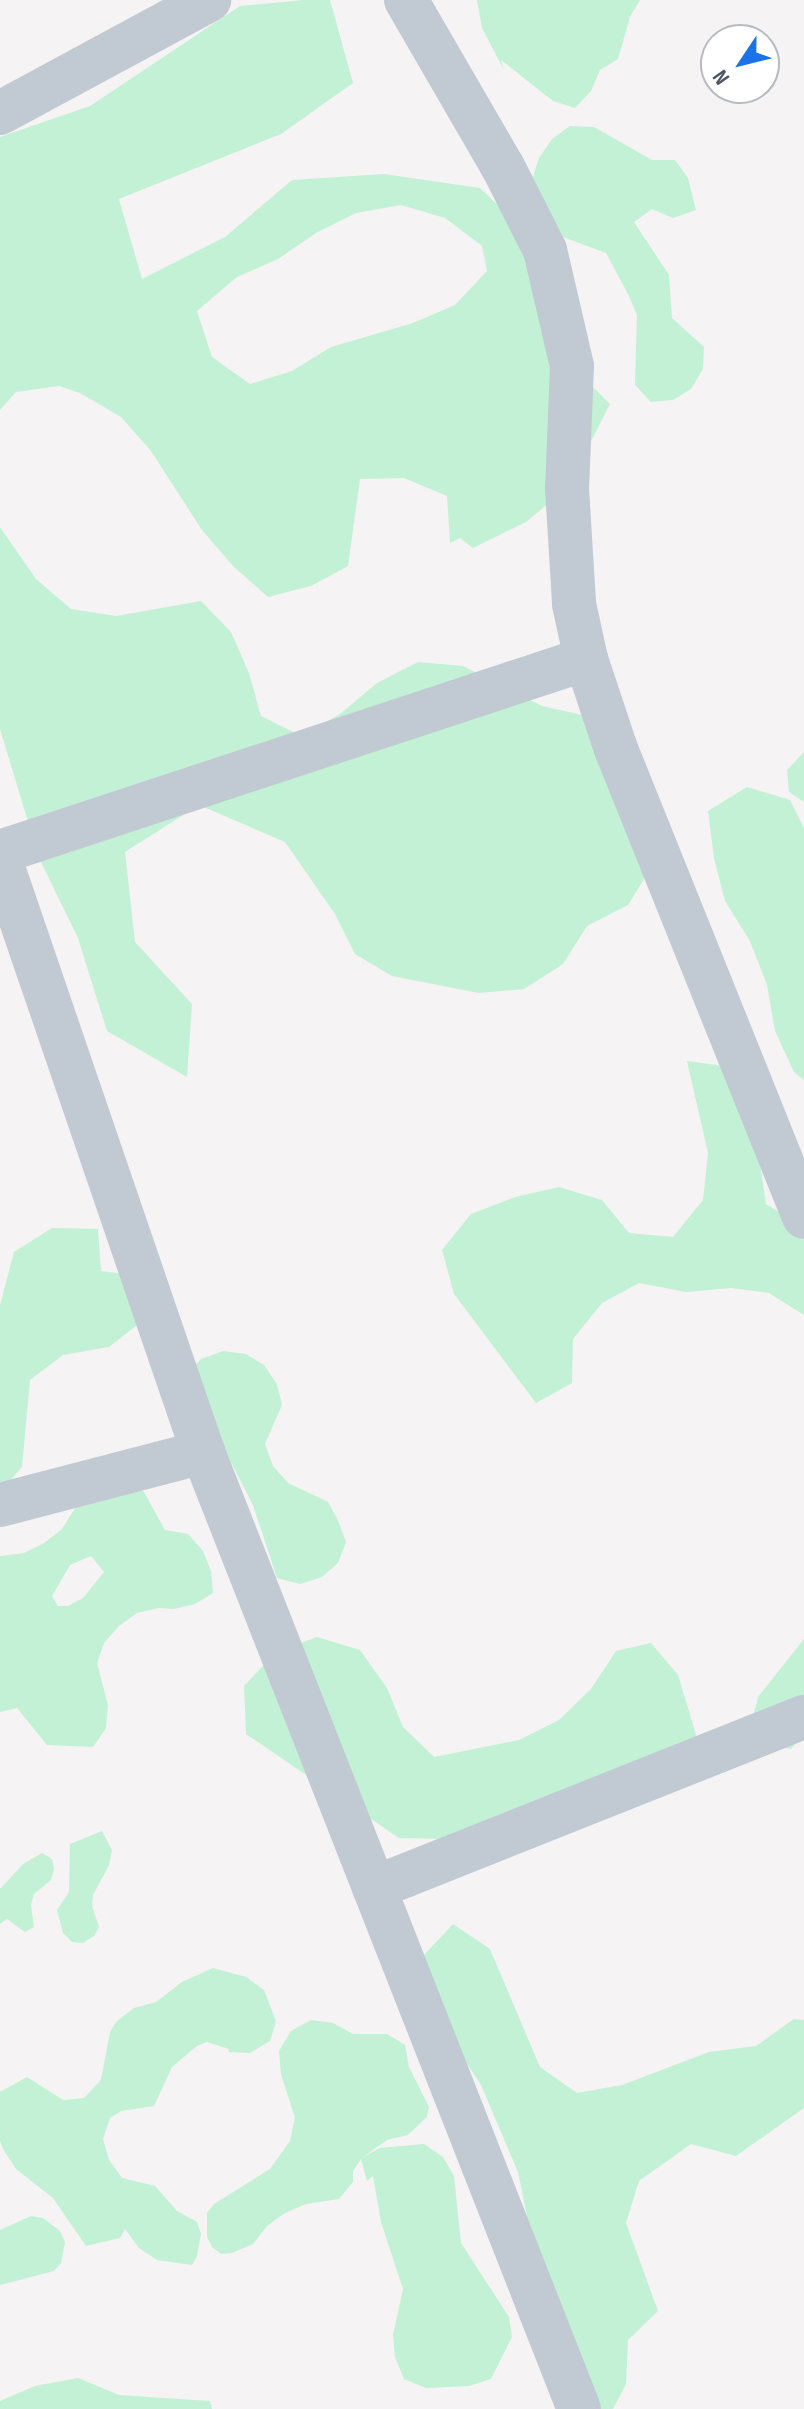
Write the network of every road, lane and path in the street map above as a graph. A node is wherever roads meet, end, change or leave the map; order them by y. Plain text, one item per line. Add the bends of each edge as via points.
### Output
1 (209, 0) edge
2 (406, 0) edge
3 (0, 113) edge
4 (586, 659) junction
5 (0, 852) edge
6 (0, 859) edge
7 (804, 1217) edge
8 (203, 1452) junction
9 (0, 1505) edge
10 (804, 1717) edge
11 (374, 1888) junction
12 (579, 2409) edge

1 - 3 street
2 - 4 street via 545,250 572,366 567,488 574,604
4 - 5 street
4 - 7 street via 616,749
6 - 8 street
8 - 9 street
8 - 11 street
10 - 11 street
11 - 12 street

